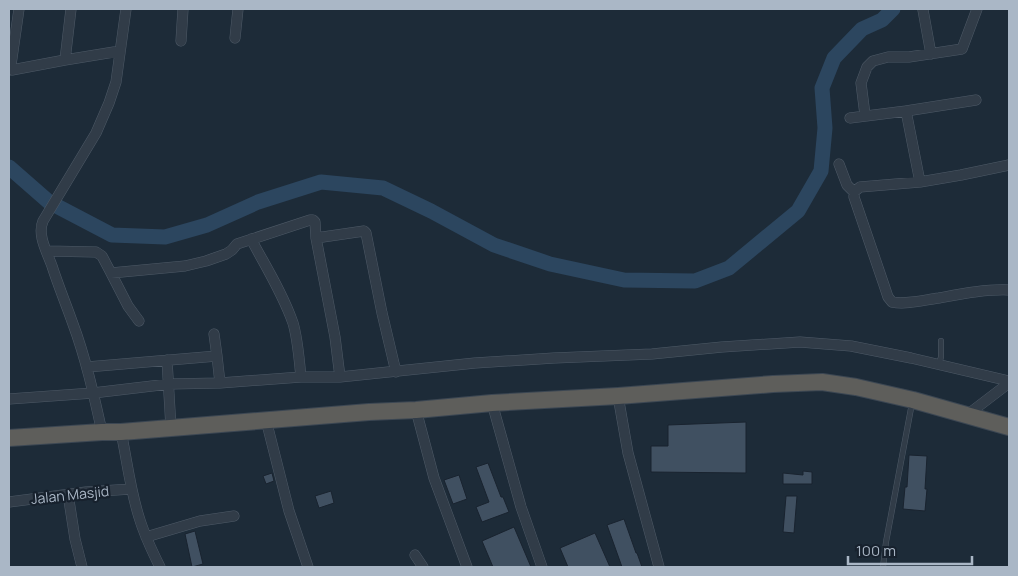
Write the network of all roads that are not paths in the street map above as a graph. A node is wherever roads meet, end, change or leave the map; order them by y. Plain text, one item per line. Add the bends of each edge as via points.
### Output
1 (19, 9) edge
2 (71, 9) edge
3 (126, 9) edge
4 (183, 9) edge
5 (238, 9) edge
6 (977, 9) edge
7 (923, 10) edge
8 (235, 38) dead end
9 (181, 42) dead end
10 (11, 45) edge
11 (120, 52) junction
12 (931, 54) junction
13 (65, 60) junction
14 (10, 70) edge
15 (976, 100) dead end
16 (906, 112) junction
17 (865, 115) junction
18 (850, 118) dead end
19 (839, 164) dead end
20 (1009, 165) edge
21 (920, 182) junction
22 (854, 192) junction
23 (316, 238) junction
24 (251, 239) junction
25 (46, 251) junction
26 (111, 273) junction
27 (1009, 290) edge
28 (139, 321) dead end
29 (214, 334) dead end
30 (941, 341) dead end
31 (217, 356) junction
32 (167, 360) junction
33 (939, 364) junction
34 (87, 367) junction
35 (396, 372) junction
36 (301, 377) junction
37 (340, 377) junction
38 (1009, 382) edge
39 (220, 383) junction
40 (169, 384) junction
41 (93, 393) junction
42 (618, 396) junction
43 (9, 399) edge
44 (913, 400) junction
45 (492, 403) junction
46 (416, 410) junction
47 (967, 415) junction
48 (266, 420) junction
49 (171, 428) junction
50 (1009, 428) edge
51 (102, 432) junction
52 (121, 432) junction
53 (9, 438) edge
54 (131, 489) junction
55 (68, 494) junction
56 (9, 502) edge
57 (234, 516) dead end
58 (146, 536) junction
59 (415, 554) dead end
60 (82, 567) edge
61 (160, 567) edge
62 (308, 567) edge
63 (423, 567) edge
64 (467, 567) edge
65 (542, 567) edge
66 (659, 567) edge
67 (882, 567) edge

1 - 10 street
2 - 13 street
3 - 11 street
4 - 9 street
5 - 8 street
6 - 12 street via 962,49
7 - 12 street
10 - 14 street
11 - 13 street
11 - 25 street via 110,103 44,221 41,230
12 - 17 street via 888,57 870,64 861,83
13 - 14 street
15 - 16 street
16 - 17 street
16 - 21 street
17 - 18 street
19 - 22 street via 847,185
20 - 21 street
21 - 22 street via 860,187
22 - 27 street via 892,302
23 - 24 street via 312,220
23 - 35 street via 365,232
23 - 37 street via 336,337
24 - 26 street via 237,244 226,254 199,263
24 - 36 street via 286,304 293,325
25 - 26 street via 96,252 102,256
25 - 34 street
26 - 28 street
29 - 31 street
30 - 33 lane
31 - 32 street
31 - 39 street
32 - 34 street
32 - 40 street
33 - 35 street via 851,346 800,342 495,362
33 - 38 street
34 - 41 street
35 - 37 street
36 - 37 street
36 - 39 street
38 - 47 street
39 - 40 street
40 - 41 street
40 - 49 street
41 - 43 street
41 - 51 street
42 - 44 highway via 822,382
42 - 45 highway
42 - 66 street via 628,452
44 - 47 highway
44 - 67 lane
45 - 46 highway
45 - 65 street via 521,507
46 - 48 highway
46 - 64 street via 434,478
47 - 50 highway
48 - 49 highway
48 - 62 street via 289,511
49 - 52 highway
51 - 52 highway
51 - 53 highway
52 - 54 street
54 - 55 street, Jalan Masjid
54 - 58 street
55 - 56 street, Jalan Masjid
55 - 60 street
57 - 58 street
58 - 61 street
59 - 63 street

